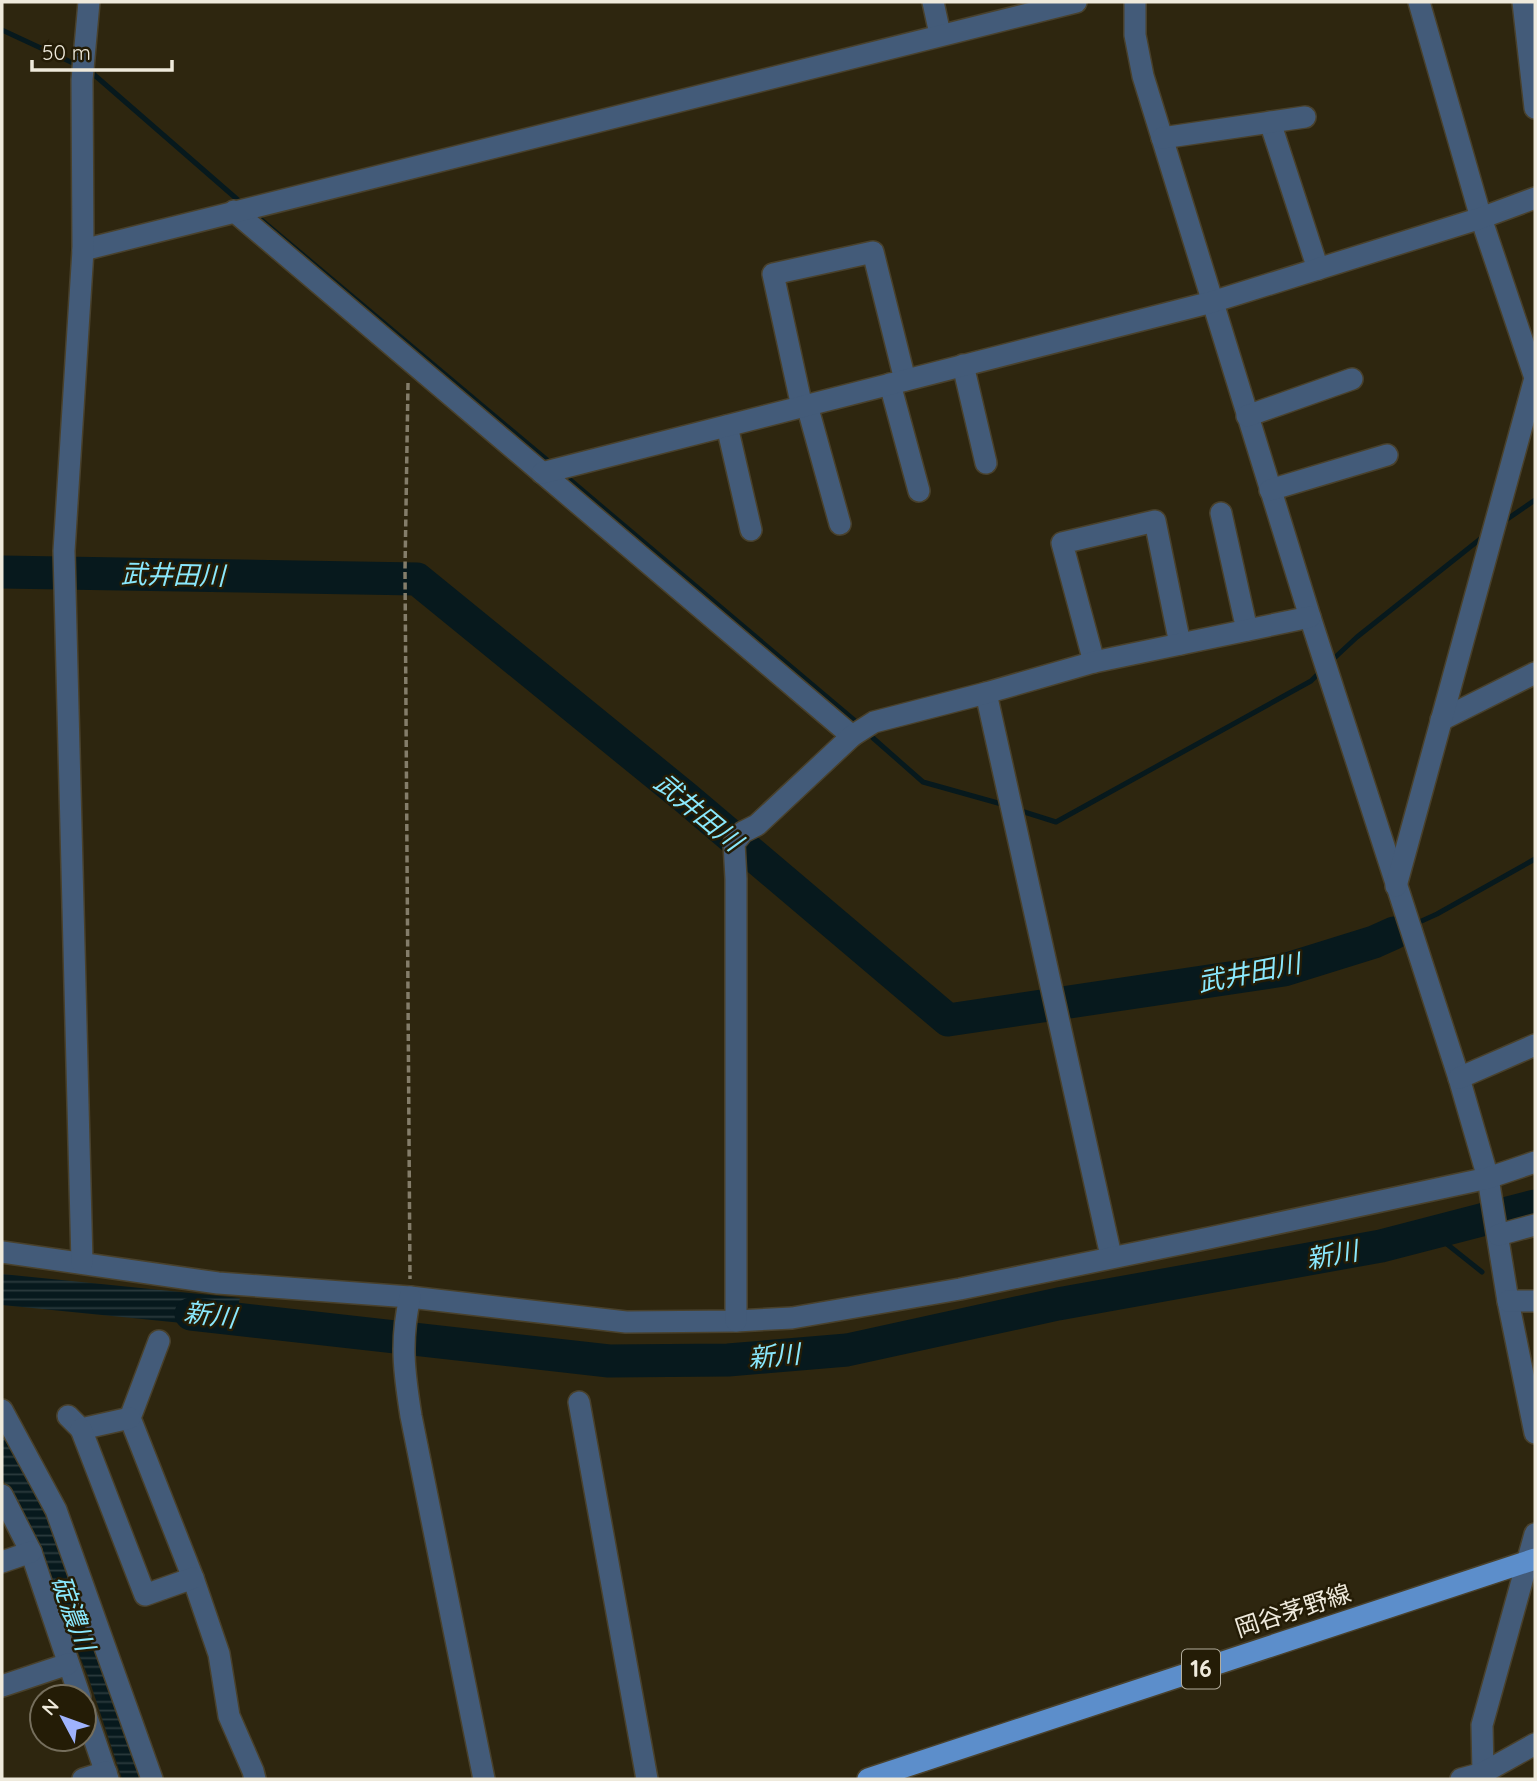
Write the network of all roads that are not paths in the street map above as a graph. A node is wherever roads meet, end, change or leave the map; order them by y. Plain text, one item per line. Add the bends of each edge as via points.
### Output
1 (89, 2) edge
2 (933, 2) edge
3 (1076, 2) edge
4 (1136, 2) edge
5 (1419, 2) edge
6 (1523, 2) edge
7 (940, 34) junction
8 (1535, 108) edge
9 (1305, 117) dead end
10 (1270, 122) junction
11 (1162, 138) junction
12 (1535, 198) edge
13 (234, 211) junction
14 (1481, 218) junction
15 (83, 250) junction
16 (1318, 269) junction
17 (1212, 302) junction
18 (963, 365) junction
19 (1535, 378) edge
20 (1352, 379) dead end
21 (897, 382) junction
22 (804, 406) junction
23 (1247, 416) junction
24 (727, 426) junction
25 (1387, 455) dead end
26 (986, 463) dead end
27 (542, 473) junction
28 (1270, 490) junction
29 (919, 491) dead end
30 (1220, 513) dead end
31 (840, 524) dead end
32 (751, 530) dead end
33 (1310, 617) junction
34 (1247, 630) junction
35 (1180, 644) junction
36 (1094, 662) junction
37 (1535, 673) edge
38 (986, 693) junction
39 (1441, 720) junction
40 (852, 736) junction
41 (1396, 886) junction
42 (1535, 1045) edge
43 (1459, 1078) junction
44 (1535, 1162) edge
45 (1488, 1178) junction
46 (1535, 1225) edge
47 (1498, 1232) junction
48 (2, 1252) edge
49 (1111, 1256) junction
50 (82, 1263) junction
51 (410, 1297) junction
52 (1508, 1301) junction
53 (1535, 1301) edge
54 (736, 1321) junction
55 (159, 1340) dead end
56 (579, 1402) dead end
57 (2, 1410) edge
58 (130, 1418) junction
59 (1535, 1433) edge
60 (2, 1495) edge
61 (1535, 1534) edge
62 (31, 1552) junction
63 (1531, 1561) edge
64 (2, 1562) edge
65 (193, 1578) junction
66 (68, 1664) junction
67 (75, 1683) edge
68 (2, 1686) edge
69 (1535, 1744) edge
70 (98, 1750) edge
71 (1483, 1773) junction
72 (107, 1776) edge
73 (83, 1779) edge
74 (152, 1779) edge
75 (255, 1779) edge
76 (484, 1779) edge
77 (647, 1779) edge
78 (868, 1779) edge
79 (1461, 1779) edge

1 - 15 street via 82,80
2 - 7 street
3 - 7 street
4 - 11 street via 1135,35
5 - 14 street
6 - 8 street
7 - 13 street
9 - 10 street
10 - 11 street
10 - 16 street
11 - 17 street
12 - 14 street
13 - 15 street
13 - 27 street
14 - 16 street
14 - 19 street
15 - 50 street via 64,551
16 - 17 street
17 - 18 street
17 - 23 street
18 - 21 street
18 - 26 street
19 - 39 street
20 - 23 street
21 - 22 street
21 - 22 street via 873,252 773,274
21 - 29 street
22 - 24 street
22 - 31 street
23 - 28 street
24 - 27 street
24 - 32 street
25 - 28 street
27 - 40 street
28 - 33 street
30 - 34 street
33 - 34 street
33 - 41 street
34 - 35 street
35 - 36 street
35 - 36 street via 1155,521 1062,543
36 - 38 street
37 - 39 street
38 - 40 street via 874,722
38 - 49 street
39 - 41 street
40 - 54 street via 757,825 738,837
41 - 43 street
42 - 43 street
43 - 45 street
44 - 45 street
45 - 47 street
45 - 49 street
46 - 47 street
47 - 52 street
48 - 50 street
49 - 54 street via 960,1289 792,1318
50 - 51 street via 218,1283
51 - 54 street via 626,1322
51 - 76 street via 403,1354 411,1416
52 - 53 street
52 - 59 street
55 - 58 street
56 - 77 street
57 - 74 street via 56,1510
58 - 65 street
58 - 65 street via 74,1423 145,1595
60 - 62 street
61 - 63 street
62 - 64 street
62 - 66 street
63 - 71 street via 1482,1725
63 - 78 main road, 岡谷茅野線 / 16
65 - 75 street via 219,1654 229,1716
66 - 67 street
66 - 68 street
69 - 71 street
70 - 72 street
71 - 79 street
72 - 73 street

